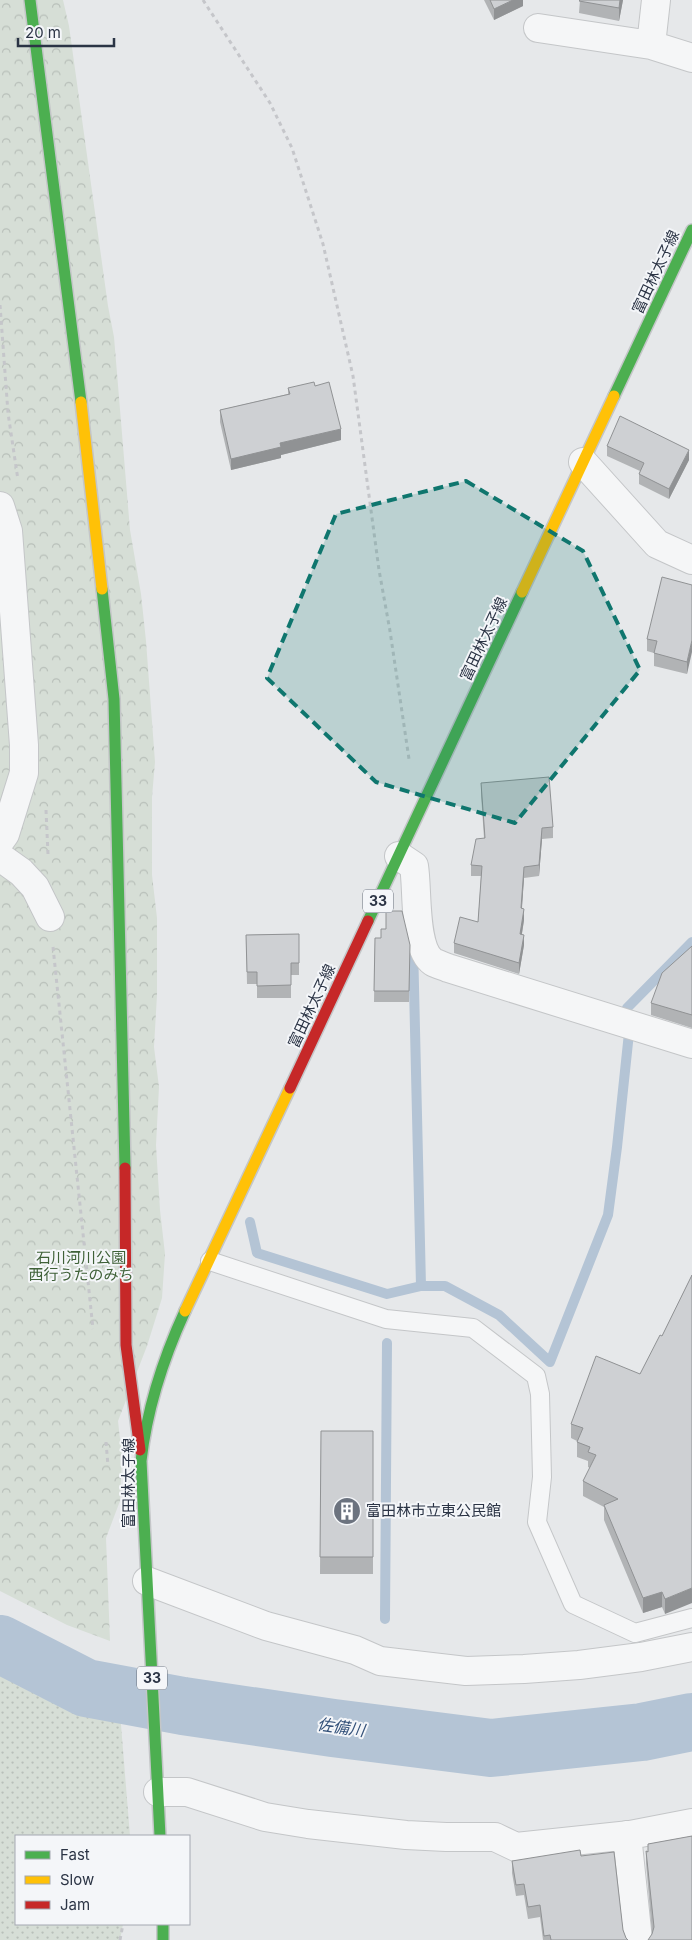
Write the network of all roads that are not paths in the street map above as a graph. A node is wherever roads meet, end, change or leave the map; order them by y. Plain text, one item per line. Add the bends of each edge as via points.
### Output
1 (30, 0) edge
2 (656, 0) edge
3 (538, 28) dead end
4 (651, 44) junction
5 (692, 58) edge
6 (692, 230) edge
7 (583, 462) junction
8 (0, 506) edge
9 (692, 560) edge
10 (0, 841) edge
11 (0, 856) edge
12 (399, 856) junction
13 (50, 917) dead end
14 (692, 1044) edge
15 (210, 1261) junction
16 (141, 1461) junction
17 (147, 1587) junction
18 (692, 1618) edge
19 (692, 1647) edge
20 (158, 1792) junction
21 (692, 1823) edge
22 (160, 1835) edge
23 (628, 1835) junction
24 (163, 1925) edge
25 (163, 1940) edge
26 (638, 1940) edge

1 - 16 main road via 114,699 126,1345
2 - 4 street
3 - 4 street
4 - 5 street
6 - 7 main road, 富田林太子線 / 33
7 - 9 street via 657,544
7 - 12 main road, 富田林太子線 / 33
8 - 10 street via 8,531 24,745 24,773
11 - 13 street via 35,887
12 - 14 street via 414,866 419,937 432,961
12 - 15 main road, 富田林太子線 / 33
15 - 16 main road, 富田林太子線 / 33 via 157,1379
15 - 18 lane via 386,1319 473,1328 536,1376 540,1394 542,1478 538,1522 573,1604 635,1632
16 - 17 main road, 富田林太子線 / 33
17 - 19 street via 266,1626 355,1650 380,1661 466,1671 579,1665
17 - 20 main road, 富田林太子線 / 33
20 - 22 main road, 富田林太子線 / 33
20 - 23 street via 187,1792 266,1818 406,1835 495,1837 516,1847
21 - 23 street
23 - 26 street
24 - 25 main road

